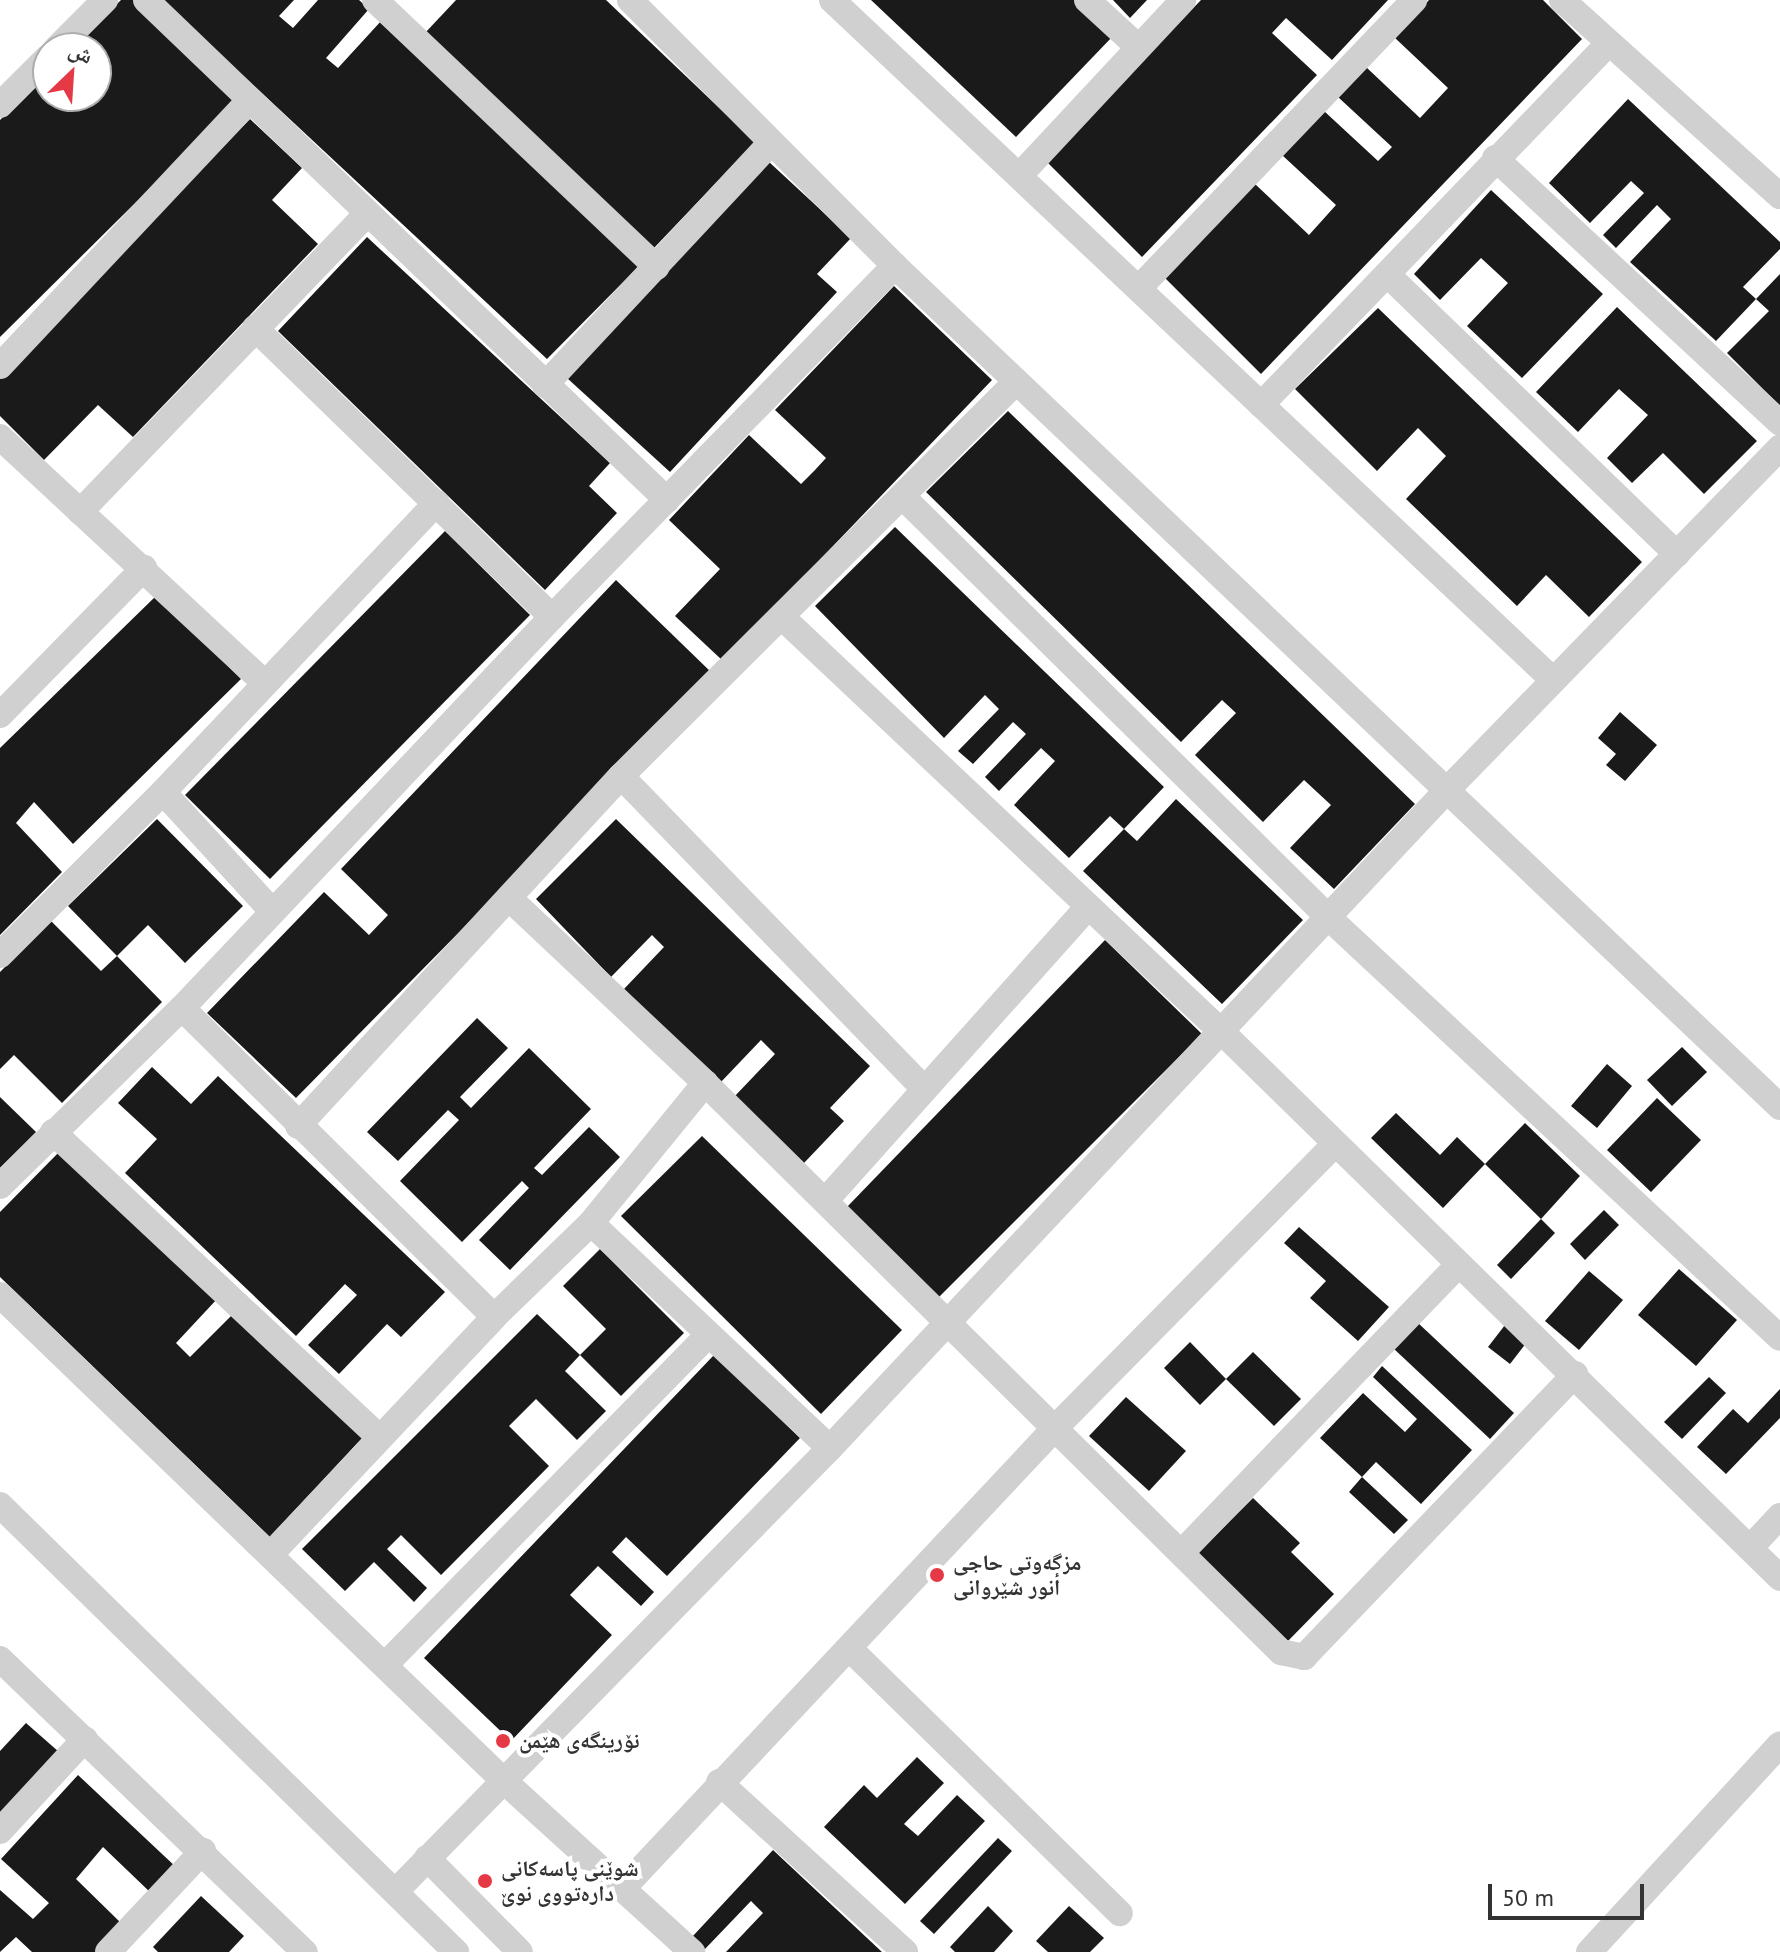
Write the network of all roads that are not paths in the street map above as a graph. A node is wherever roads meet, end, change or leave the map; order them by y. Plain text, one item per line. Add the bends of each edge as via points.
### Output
1 (105, 0) edge
2 (146, 0) edge
3 (375, 0) edge
4 (630, 0) edge
5 (832, 0) edge
6 (1087, 0) edge
7 (1183, 0) edge
8 (1414, 0) edge
9 (1562, 0) edge
10 (73, 32) edge
11 (1609, 43) junction
12 (1137, 46) junction
13 (32, 73) edge
14 (250, 100) junction
15 (0, 105) edge
16 (771, 143) junction
17 (1495, 158) junction
18 (1021, 174) junction
19 (1780, 196) edge
20 (366, 215) junction
21 (895, 266) junction
22 (656, 267) junction
23 (1390, 277) junction
24 (1140, 287) junction
25 (255, 328) junction
26 (0, 366) edge
27 (1016, 382) junction
28 (545, 385) junction
29 (1261, 405) junction
30 (1780, 423) edge
31 (0, 437) edge
32 (1780, 448) edge
33 (902, 496) junction
34 (667, 500) junction
35 (436, 503) junction
36 (80, 512) junction
37 (1677, 554) junction
38 (144, 568) junction
39 (552, 617) junction
40 (784, 619) junction
41 (1553, 680) junction
42 (264, 682) junction
43 (0, 715) edge
44 (621, 776) junction
45 (1446, 791) junction
46 (163, 792) junction
47 (510, 899) junction
48 (1087, 908) junction
49 (272, 911) junction
50 (1329, 918) junction
51 (0, 955) edge
52 (182, 1008) junction
53 (1224, 1034) junction
54 (705, 1083) junction
55 (924, 1089) junction
56 (1780, 1107) edge
57 (298, 1126) junction
58 (53, 1132) junction
59 (1335, 1144) junction
60 (0, 1186) edge
61 (825, 1201) junction
62 (591, 1223) junction
63 (1459, 1264) junction
64 (0, 1295) edge
65 (494, 1317) junction
66 (948, 1322) junction
67 (708, 1335) junction
68 (1780, 1338) edge
69 (1575, 1374) junction
70 (1056, 1427) junction
71 (380, 1438) junction
72 (830, 1448) junction
73 (0, 1505) edge
74 (1780, 1516) edge
75 (1750, 1548) junction
76 (1183, 1551) junction
77 (271, 1554) junction
78 (1780, 1578) edge
79 (849, 1648) junction
80 (0, 1659) edge
81 (385, 1665) junction
82 (85, 1739) junction
83 (1780, 1744) edge
84 (503, 1780) junction
85 (719, 1782) junction
86 (0, 1831) edge
87 (203, 1851) junction
88 (427, 1858) junction
89 (624, 1887) junction
90 (396, 1891) junction
91 (1120, 1913) dead end
92 (509, 1949) edge
93 (108, 1952) edge
94 (305, 1952) edge
95 (456, 1952) edge
96 (692, 1952) edge
97 (905, 1952) edge
98 (1589, 1952) edge

1 - 10 street
2 - 14 street
3 - 22 street
4 - 16 street
5 - 18 street
6 - 12 street
7 - 12 street
8 - 24 street
9 - 11 street
11 - 17 street
11 - 19 street
12 - 18 street
13 - 15 street
14 - 20 street
14 - 26 street
16 - 21 street
16 - 22 street
17 - 23 street
17 - 30 street
18 - 24 street
20 - 25 street
20 - 28 street
21 - 27 street
21 - 34 street
22 - 28 street
23 - 29 street
23 - 37 street
24 - 29 street
25 - 35 street
25 - 36 street
27 - 33 street
27 - 45 street
28 - 34 street
29 - 41 street
31 - 36 street
32 - 37 street
33 - 40 street
33 - 50 street
34 - 39 street
35 - 39 street
35 - 42 street
36 - 38 street
37 - 41 street
38 - 42 street
38 - 43 street
39 - 49 street
40 - 44 street
40 - 48 street
41 - 45 street
42 - 46 street
44 - 47 street
44 - 55 street
45 - 50 street
45 - 56 street
46 - 49 street
46 - 51 street
47 - 54 street
47 - 57 street
48 - 53 street
48 - 55 street
49 - 52 street
50 - 53 street
50 - 68 street
52 - 57 street
52 - 58 street
53 - 59 street
53 - 66 street
54 - 61 street
54 - 62 street
55 - 61 street
57 - 65 street
58 - 60 street
58 - 71 street
59 - 63 street
59 - 70 street
61 - 66 street
62 - 65 street
62 - 67 street
63 - 69 street
63 - 76 street
64 - 77 street
65 - 71 street
66 - 70 street
66 - 72 street
67 - 72 street
67 - 81 street
69 - 75 street
69 - 76 street via 1304,1657 1281,1652
70 - 76 street
70 - 79 street
71 - 77 street
72 - 84 street
73 - 90 street
74 - 75 street
75 - 78 street
77 - 81 street
79 - 85 street
79 - 91 street
80 - 82 street
81 - 84 street
82 - 86 street
82 - 87 street
83 - 98 street
84 - 88 street
84 - 89 street
85 - 89 street
85 - 97 street
87 - 93 street
87 - 94 street
88 - 90 street
88 - 92 street
89 - 96 street
90 - 95 street

